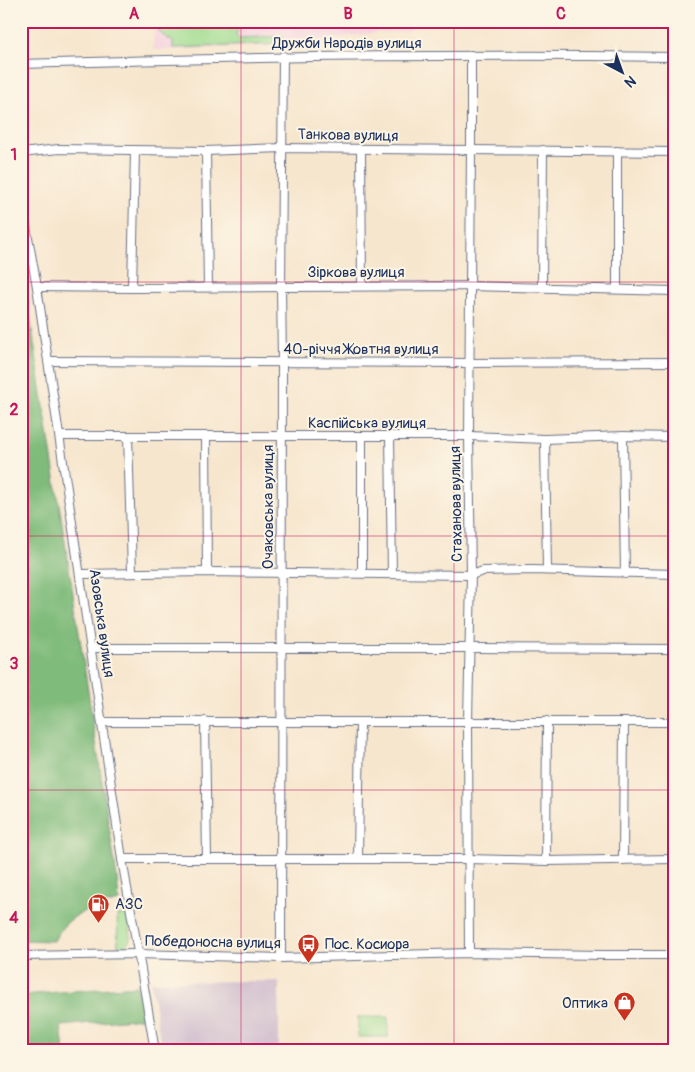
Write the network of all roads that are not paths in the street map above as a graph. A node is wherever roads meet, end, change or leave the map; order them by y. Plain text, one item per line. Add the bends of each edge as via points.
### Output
1 (471, 55) junction
2 (283, 56) junction
3 (674, 57) edge
4 (21, 64) edge
5 (283, 148) junction
6 (361, 149) junction
7 (472, 149) junction
8 (543, 150) junction
9 (134, 151) junction
10 (206, 151) junction
11 (618, 151) junction
12 (674, 152) edge
13 (21, 153) edge
14 (21, 199) edge
15 (281, 286) junction
16 (362, 286) junction
17 (469, 286) junction
18 (37, 287) junction
19 (208, 287) junction
20 (542, 287) junction
21 (132, 288) junction
22 (616, 289) junction
23 (674, 291) edge
24 (48, 360) junction
25 (282, 362) junction
26 (674, 362) edge
27 (470, 363) junction
28 (60, 436) junction
29 (128, 436) junction
30 (206, 436) junction
31 (362, 436) junction
32 (390, 436) junction
33 (469, 436) junction
34 (624, 436) junction
35 (282, 437) junction
36 (674, 437) edge
37 (545, 439) junction
38 (546, 570) junction
39 (207, 572) junction
40 (132, 573) junction
41 (282, 573) junction
42 (362, 573) junction
43 (81, 574) junction
44 (392, 574) junction
45 (625, 574) junction
46 (674, 574) edge
47 (471, 575) junction
48 (90, 648) junction
49 (282, 648) junction
50 (471, 648) junction
51 (674, 650) edge
52 (205, 721) junction
53 (468, 721) junction
54 (547, 721) junction
55 (103, 722) junction
56 (624, 722) junction
57 (674, 722) edge
58 (282, 723) junction
59 (360, 723) junction
60 (122, 858) junction
61 (282, 858) junction
62 (207, 859) junction
63 (358, 859) junction
64 (468, 859) junction
65 (674, 859) edge
66 (623, 860) junction
67 (546, 861) junction
68 (470, 952) junction
69 (138, 954) junction
70 (674, 955) edge
71 (21, 956) edge
72 (281, 958) junction
73 (155, 1051) edge

1 - 2 street, Дружби Народів вулиця
1 - 3 street, Дружби Народів вулиця
1 - 7 street, Стаханова вулиця
2 - 4 street, Дружби Народів вулиця
2 - 5 street, Очаковська вулиця
5 - 6 street, Танкова вулиця
5 - 10 street, Танкова вулиця
5 - 15 street, Очаковська вулиця
6 - 7 street, Танкова вулиця
6 - 16 street
7 - 8 street, Танкова вулиця
7 - 17 street, Стаханова вулиця
8 - 11 street, Танкова вулиця
8 - 20 street
9 - 10 street, Танкова вулиця
9 - 13 street, Танкова вулиця via 59,149
9 - 21 street
10 - 19 street
11 - 12 street, Танкова вулиця
11 - 22 street
14 - 18 street, Азовська вулиця
15 - 16 street, Зіркова вулиця
15 - 19 street, Зіркова вулиця
15 - 25 street, Очаковська вулиця
16 - 17 street, Зіркова вулиця
17 - 20 street, Зіркова вулиця
17 - 27 street, Стаханова вулиця
18 - 21 street, Зіркова вулиця
18 - 24 street, Азовська вулиця
19 - 21 street, Зіркова вулиця
20 - 22 street, Зіркова вулиця
22 - 23 street, Зіркова вулиця
24 - 25 street, 40-річчя Жовтня вулиця
24 - 28 street, Азовська вулиця
25 - 27 street, 40-річчя Жовтня вулиця
25 - 35 street, Очаковська вулиця
26 - 27 street, 40-річчя Жовтня вулиця
27 - 33 street, Стаханова вулиця
28 - 29 street, Каспійська вулиця
28 - 43 street, Азовська вулиця
29 - 30 street, Каспійська вулиця
29 - 40 street
30 - 35 street, Каспійська вулиця
30 - 39 street
31 - 32 street, Каспійська вулиця
31 - 35 street, Каспійська вулиця
31 - 42 street
32 - 33 street, Каспійська вулиця
32 - 44 street
33 - 37 street, Каспійська вулиця
33 - 47 street, Стаханова вулиця
34 - 36 street, Каспійська вулиця
34 - 37 street, Каспійська вулиця
34 - 45 street
35 - 41 street, Очаковська вулиця
37 - 38 street
38 - 45 street
38 - 47 street via 483,571
39 - 40 street
39 - 41 street
40 - 43 street
41 - 42 street
41 - 49 street, Очаковська вулиця
42 - 44 street
43 - 48 street, Азовська вулиця
44 - 47 street
45 - 46 street
47 - 50 street, Стаханова вулиця
48 - 49 street
48 - 55 street, Азовська вулиця
49 - 50 street
49 - 58 street, Очаковська вулиця
50 - 51 street
50 - 53 street, Стаханова вулиця
52 - 55 street
52 - 58 street
52 - 62 street
53 - 54 street
53 - 59 street
53 - 64 street, Стаханова вулиця
54 - 56 street
54 - 67 street
55 - 60 street, Азовська вулиця
56 - 57 street
56 - 66 street
58 - 59 street
58 - 61 street, Очаковська вулиця
59 - 63 street
60 - 62 street
60 - 69 street, Азовська вулиця
61 - 62 street
61 - 63 street
61 - 72 street, Очаковська вулиця
63 - 64 street
64 - 67 street
64 - 68 street, Стаханова вулиця
65 - 66 street
66 - 67 street
68 - 70 street, Победоносна вулиця
68 - 72 street, Победоносна вулиця
69 - 71 street, Победоносна вулиця
69 - 72 street, Победоносна вулиця
69 - 73 street, Азовська вулиця

